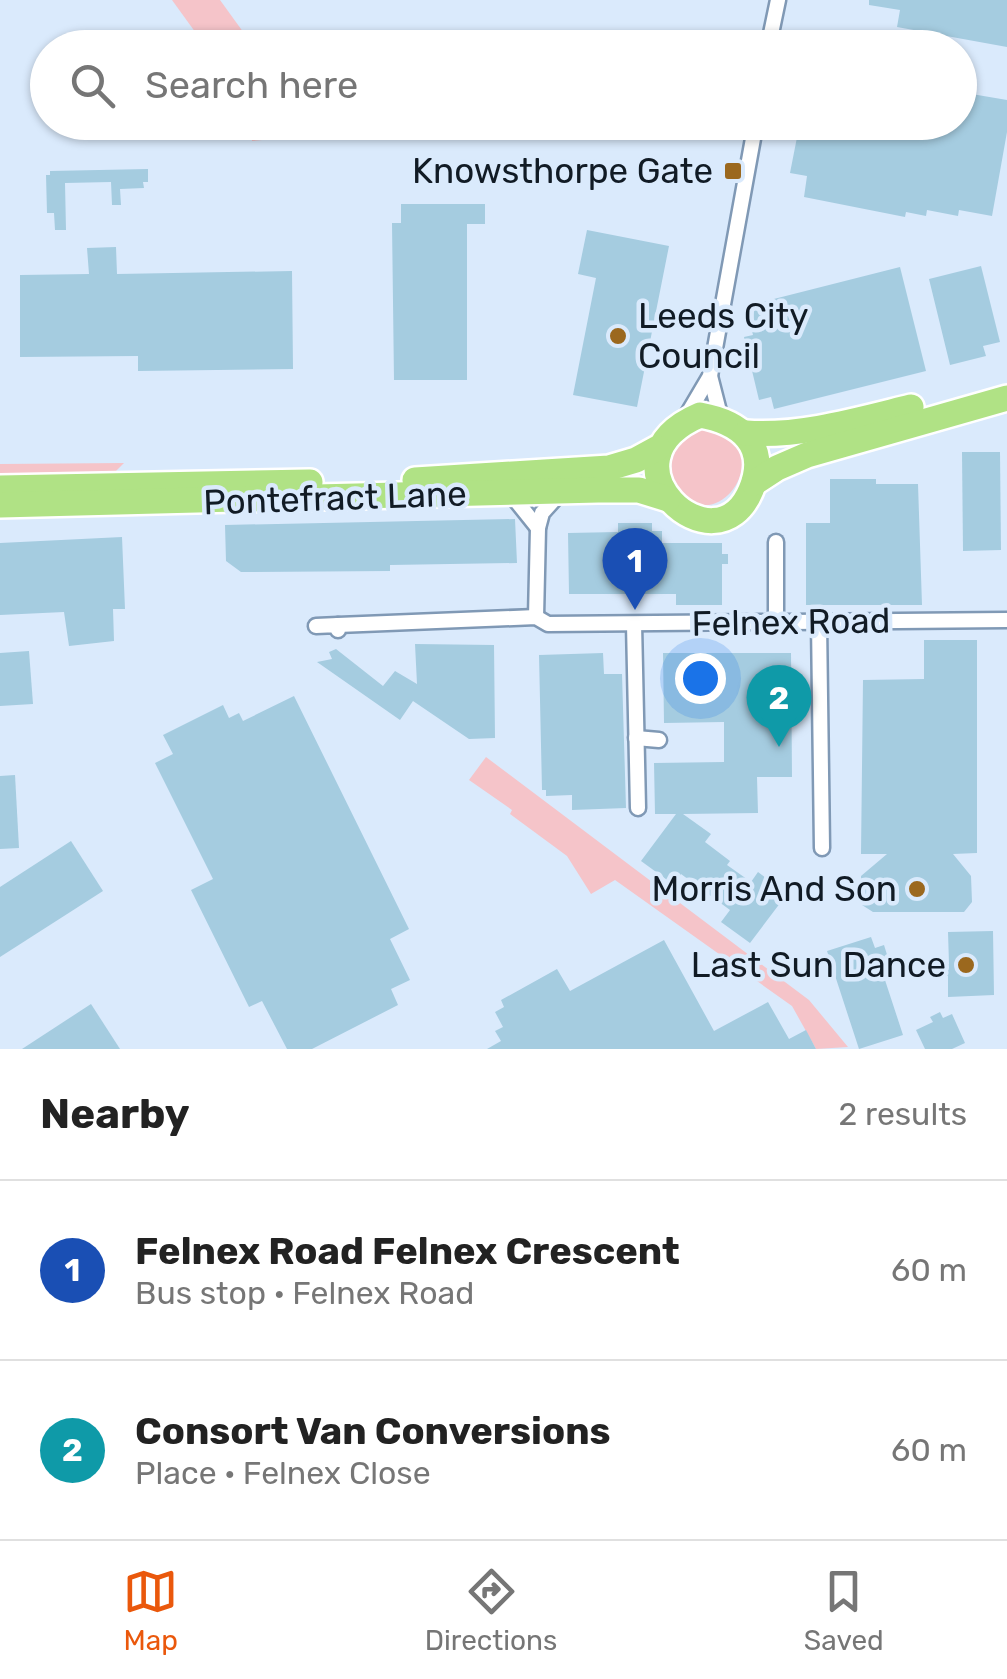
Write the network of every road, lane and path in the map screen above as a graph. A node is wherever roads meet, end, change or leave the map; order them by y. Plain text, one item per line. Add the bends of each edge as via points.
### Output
1 (778, 0) edge
2 (772, 30) edge
3 (753, 140) edge
4 (710, 376) junction
5 (1007, 380) edge
6 (1000, 406) edge
7 (722, 419) junction
8 (683, 422) junction
9 (746, 433) junction
10 (658, 448) junction
11 (754, 484) junction
12 (0, 488) edge
13 (562, 492) junction
14 (510, 493) junction
15 (668, 499) junction
16 (0, 505) edge
17 (538, 528) junction
18 (776, 542) dead end
19 (536, 617) junction
20 (1007, 620) edge
21 (776, 622) junction
22 (819, 622) junction
23 (634, 624) junction
24 (316, 626) dead end
25 (636, 738) junction
26 (659, 740) dead end
27 (638, 808) dead end
28 (822, 848) dead end

1 - 2 street
3 - 4 street
4 - 7 street
4 - 8 street
5 - 9 highway via 844,422
6 - 11 highway via 807,456
7 - 8 highway via 700,415
7 - 9 highway
8 - 10 highway
9 - 11 highway
10 - 12 highway, Pontefract Lane via 609,468 405,480
10 - 15 highway via 658,474
11 - 15 highway via 742,506 714,520 687,515
13 - 14 highway, Pontefract Lane
13 - 15 highway, Pontefract Lane via 640,490
13 - 17 street
14 - 16 highway, Pontefract Lane
14 - 17 street
17 - 19 street
18 - 21 street
19 - 23 street, Felnex Road via 548,624
19 - 24 street, Felnex Road
20 - 22 street, Felnex Road
21 - 22 street, Felnex Road
21 - 23 street, Felnex Road
22 - 28 street
23 - 25 street
25 - 26 street
25 - 27 street

